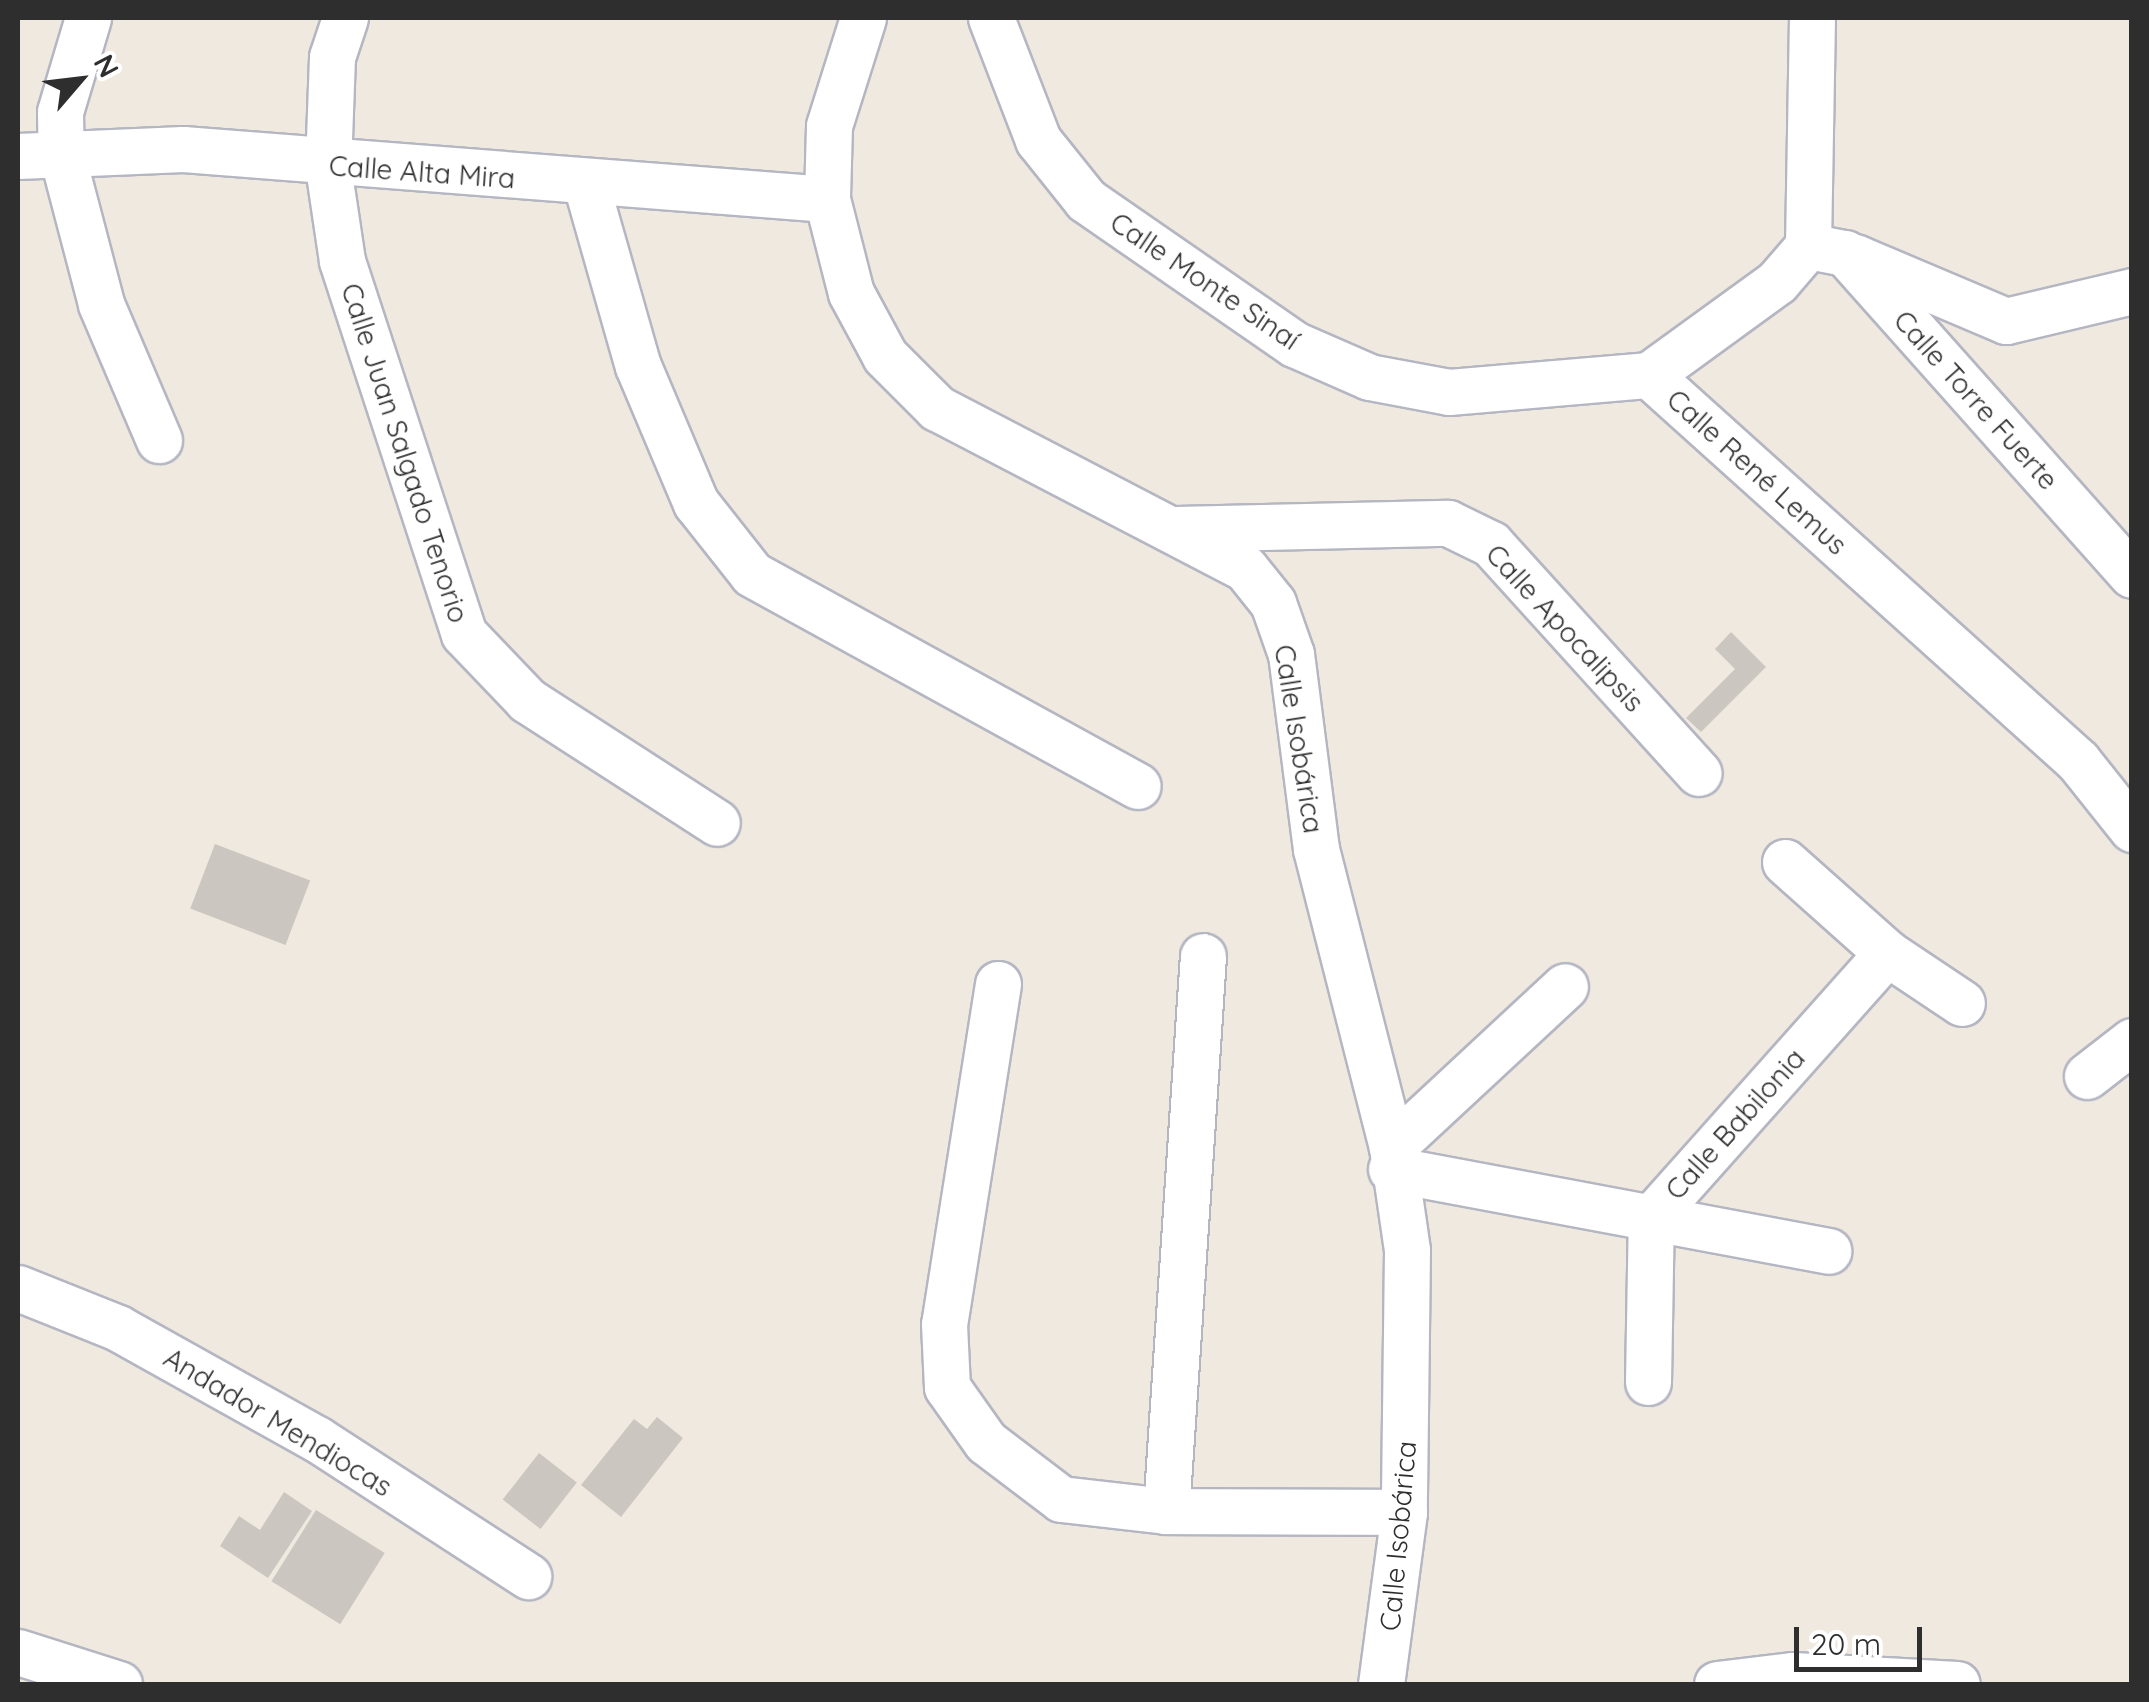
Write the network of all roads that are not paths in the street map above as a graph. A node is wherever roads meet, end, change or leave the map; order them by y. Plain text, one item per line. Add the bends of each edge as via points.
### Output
1 (88, 18) edge
2 (346, 18) edge
3 (863, 18) edge
4 (991, 18) edge
5 (1812, 18) edge
6 (62, 151) junction
7 (18, 156) edge
8 (328, 167) junction
9 (586, 184) junction
10 (827, 199) junction
11 (1827, 250) junction
12 (2132, 291) edge
13 (1649, 375) junction
14 (159, 440) dead end
15 (1169, 529) junction
16 (2132, 574) edge
17 (1699, 773) dead end
18 (1138, 786) dead end
19 (717, 823) dead end
20 (2132, 830) edge
21 (1786, 862) dead end
22 (1887, 953) junction
23 (1204, 956) dead end
24 (998, 984) dead end
25 (1566, 986) dead end
26 (1962, 1003) dead end
27 (2132, 1041) edge
28 (2087, 1076) dead end
29 (1391, 1158) junction
30 (1651, 1218) junction
31 (1828, 1251) dead end
32 (18, 1288) edge
33 (1648, 1382) dead end
34 (1166, 1511) junction
35 (1404, 1512) junction
36 (528, 1576) dead end
37 (18, 1652) edge
38 (1957, 1682) edge
39 (119, 1684) edge
40 (1381, 1684) edge
41 (1742, 1684) edge

1 - 6 street via 60,112
2 - 8 street, Calle Juan Salgado Tenorio via 332,58
3 - 10 street, Calle Isobárica via 829,126
4 - 13 street, Calle Monte Sinaí via 1038,140 1086,200 1294,344 1369,377 1449,392
5 - 11 street
6 - 7 street, Calle Alta Mira
6 - 8 street, Calle Alta Mira via 182,148
6 - 14 street via 100,304
8 - 9 street, Calle Alta Mira
8 - 19 street, Calle Juan Salgado Tenorio via 342,261 464,634 528,700
9 - 10 street, Calle Alta Mira
9 - 18 street via 638,366 696,504 752,574
10 - 15 street, Calle Isobárica via 859,309 884,356 937,408
11 - 12 street via 2006,321
11 - 13 street, Calle René Lemus
11 - 16 street, Calle Torre Fuerte
13 - 20 street, Calle René Lemus via 2078,761
15 - 17 street, Calle Apocalipsis via 1448,523 1491,544
15 - 29 street, Calle Isobárica via 1244,568 1273,603 1291,654 1316,850
21 - 22 street
22 - 26 street
22 - 30 street, Calle Babilonia
23 - 34 street
24 - 34 street via 944,1324 946,1386 986,1442 1062,1499
25 - 29 street
27 - 28 street
29 - 30 street
29 - 35 street, Calle Isobárica via 1412,1323
30 - 31 street
30 - 33 street, Calle Babilonia
32 - 36 street, Andador Mendiocas via 118,1328 317,1440
34 - 35 street
35 - 40 street, Calle Isobárica
37 - 39 street
38 - 41 street

